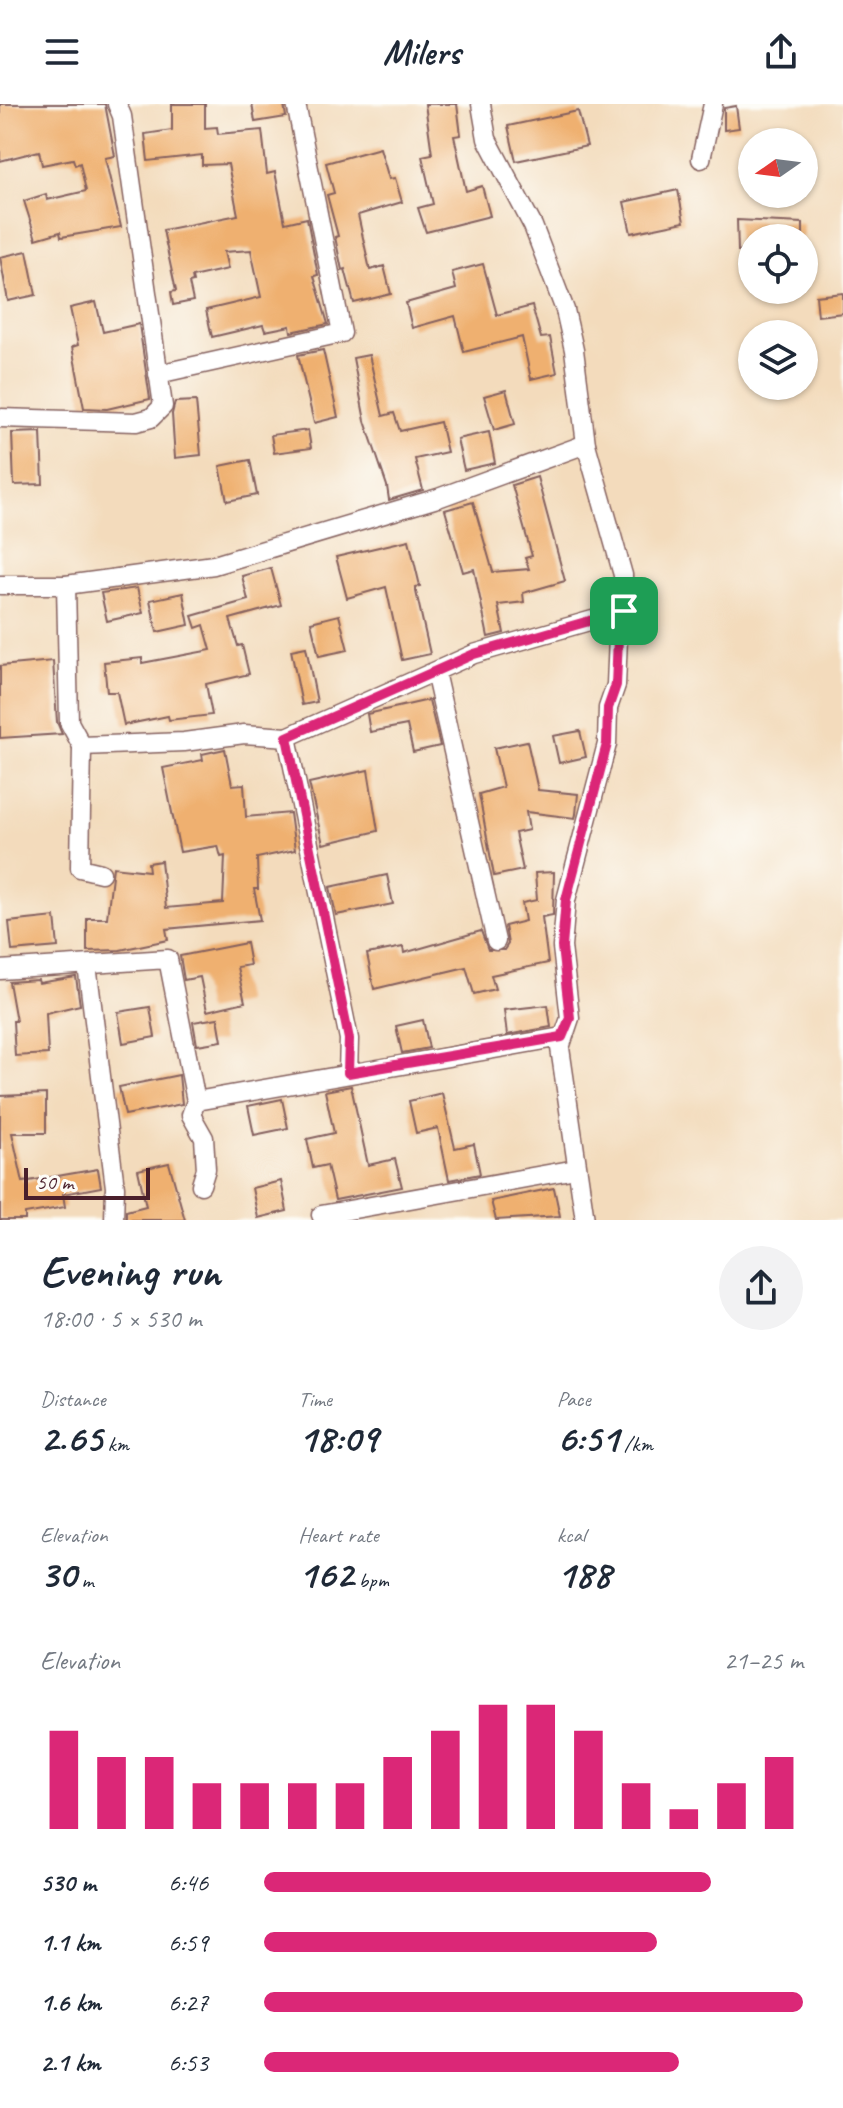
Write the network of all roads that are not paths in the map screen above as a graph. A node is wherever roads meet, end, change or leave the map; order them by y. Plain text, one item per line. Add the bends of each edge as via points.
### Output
1 (117, 104) edge
2 (296, 104) edge
3 (481, 104) edge
4 (713, 104) edge
5 (701, 159) dead end
6 (158, 374) junction
7 (0, 418) edge
8 (586, 444) junction
9 (0, 585) edge
10 (66, 585) junction
11 (624, 611) junction
12 (435, 672) junction
13 (287, 737) junction
14 (82, 746) junction
15 (101, 873) dead end
16 (496, 941) dead end
17 (87, 965) junction
18 (0, 970) edge
19 (562, 1037) junction
20 (348, 1073) junction
21 (196, 1101) junction
22 (576, 1169) junction
23 (201, 1185) dead end
24 (321, 1215) dead end
25 (114, 1220) edge
26 (585, 1220) edge

1 - 6 street
2 - 6 street via 342,333
3 - 8 street via 487,139 533,226 565,310
4 - 5 street
6 - 7 street via 163,406 151,418
8 - 10 street via 438,498 214,565
8 - 11 street via 623,575
9 - 10 street
10 - 14 street via 69,722
11 - 12 street via 474,654
11 - 19 street via 607,744 566,900 562,947 570,1018
12 - 13 street
12 - 16 street
13 - 14 street via 244,734
13 - 20 street via 349,1039
14 - 15 street via 80,868
17 - 18 street
17 - 21 street via 168,959
17 - 25 street via 115,1187
19 - 20 street
19 - 22 street
20 - 21 street
21 - 23 street via 191,1115 206,1151
22 - 24 street
22 - 26 street

